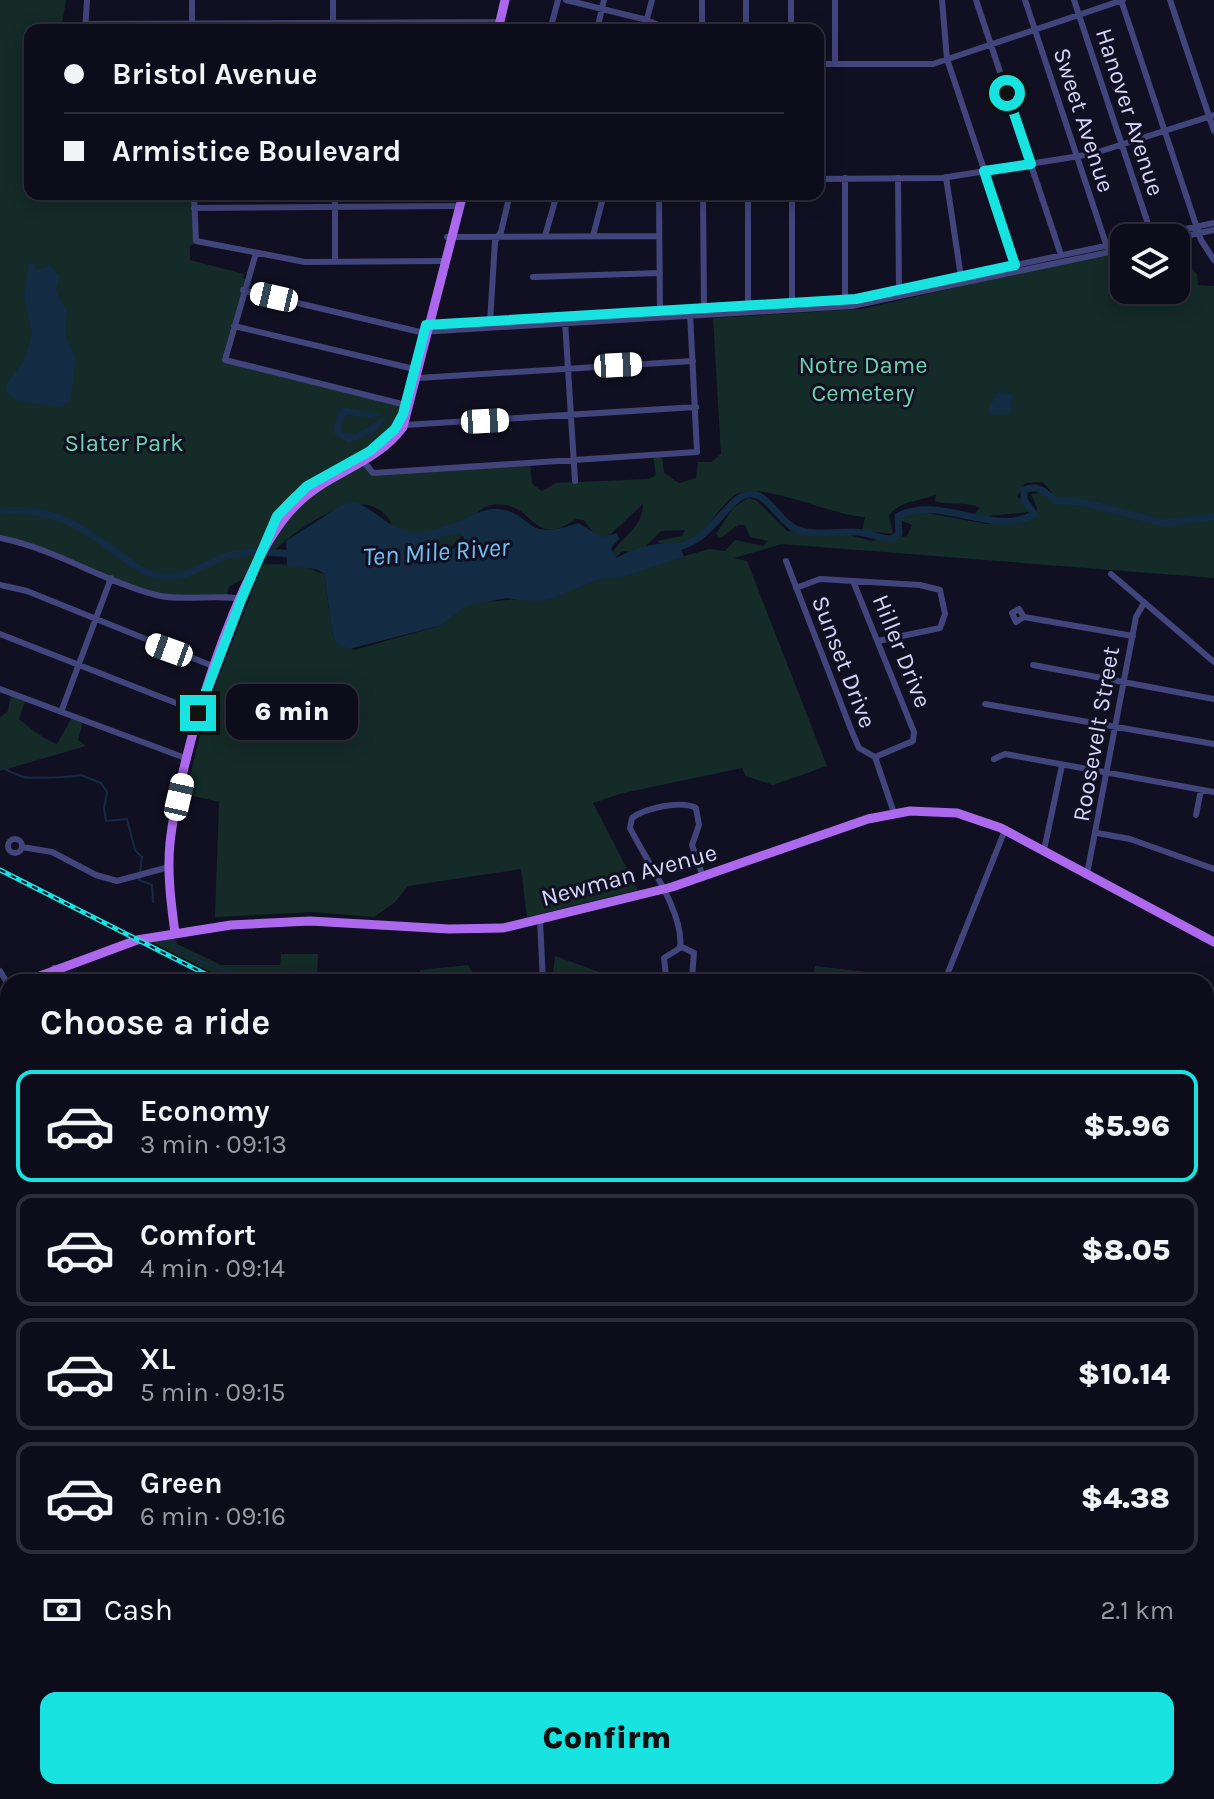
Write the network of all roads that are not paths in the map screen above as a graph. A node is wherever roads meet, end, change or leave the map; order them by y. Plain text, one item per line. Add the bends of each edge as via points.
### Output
1 (87, 0) edge
2 (192, 0) edge
3 (333, 0) edge
4 (508, 0) edge
5 (558, 0) edge
6 (566, 0) edge
7 (604, 0) edge
8 (652, 0) edge
9 (702, 0) edge
10 (746, 0) edge
11 (791, 0) edge
12 (835, 0) edge
13 (942, 0) edge
14 (976, 0) edge
15 (1025, 0) edge
16 (1074, 0) edge
17 (1122, 0) edge
18 (1170, 0) edge
19 (602, 9) junction
20 (1078, 14) junction
21 (647, 20) junction
22 (86, 24) edge
23 (192, 24) edge
24 (333, 24) edge
25 (501, 24) edge
26 (552, 24) edge
27 (598, 24) edge
28 (646, 24) edge
29 (656, 24) edge
30 (702, 24) edge
31 (746, 24) edge
32 (791, 24) edge
33 (1035, 30) junction
34 (991, 44) junction
35 (947, 59) junction
36 (824, 64) edge
37 (835, 64) junction
38 (1212, 116) edge
39 (1214, 131) edge
40 (1166, 132) junction
41 (1123, 147) junction
42 (1077, 157) junction
43 (1031, 164) junction
44 (984, 171) junction
45 (946, 177) junction
46 (845, 178) junction
47 (898, 178) junction
48 (824, 179) edge
49 (194, 200) edge
50 (335, 200) edge
51 (456, 200) edge
52 (461, 200) edge
53 (508, 200) edge
54 (555, 200) edge
55 (602, 200) edge
56 (659, 200) edge
57 (703, 200) edge
58 (748, 200) edge
59 (792, 200) edge
60 (335, 206) junction
61 (454, 206) junction
62 (194, 208) junction
63 (1214, 223) edge
64 (1148, 224) edge
65 (1199, 230) junction
66 (1214, 230) edge
67 (1190, 231) edge
68 (1190, 233) edge
69 (545, 236) junction
70 (593, 236) junction
71 (659, 236) junction
72 (450, 237) junction
73 (498, 237) junction
74 (1108, 249) junction
75 (256, 253) junction
76 (1061, 255) junction
77 (1214, 260) edge
78 (441, 261) junction
79 (335, 262) junction
80 (1017, 268) junction
81 (660, 273) junction
82 (533, 277) dead end
83 (961, 277) junction
84 (243, 290) junction
85 (899, 293) junction
86 (845, 300) junction
87 (748, 305) junction
88 (792, 306) junction
89 (704, 308) junction
90 (660, 311) junction
91 (690, 313) junction
92 (565, 320) junction
93 (234, 326) junction
94 (489, 326) junction
95 (427, 329) junction
96 (693, 361) junction
97 (568, 369) junction
98 (416, 374) junction
99 (406, 405) junction
100 (696, 407) junction
101 (571, 415) junction
102 (405, 425) junction
103 (574, 461) junction
104 (364, 462) junction
105 (575, 481) dead end
106 (0, 538) edge
107 (265, 546) junction
108 (786, 561) dead end
109 (1111, 574) dead end
110 (111, 578) junction
111 (853, 581) junction
112 (0, 585) edge
113 (796, 588) junction
114 (241, 600) junction
115 (1144, 603) junction
116 (1024, 617) dead end
117 (95, 621) junction
118 (0, 634) edge
119 (1133, 636) junction
120 (878, 641) junction
121 (1214, 662) edge
122 (1033, 665) dead end
123 (78, 666) junction
124 (215, 667) junction
125 (1124, 682) junction
126 (0, 689) edge
127 (1214, 699) edge
128 (985, 704) dead end
129 (61, 712) junction
130 (198, 712) junction
131 (1116, 727) junction
132 (1214, 744) edge
133 (875, 757) junction
134 (188, 759) junction
135 (994, 759) dead end
136 (1062, 765) junction
137 (1107, 773) junction
138 (1201, 790) junction
139 (1214, 792) edge
140 (894, 813) junction
141 (1196, 815) dead end
142 (1005, 830) junction
143 (1097, 833) junction
144 (22, 847) dead end
145 (1044, 850) junction
146 (169, 867) junction
147 (1214, 869) edge
148 (1087, 874) junction
149 (703, 877) junction
150 (662, 889) junction
151 (540, 920) junction
152 (175, 933) junction
153 (1214, 942) edge
154 (680, 946) junction
155 (54, 968) junction
156 (41, 974) edge
157 (57, 974) edge
158 (543, 974) edge
159 (666, 974) edge
160 (692, 974) edge
161 (947, 974) edge

1 - 22 street
2 - 23 street
3 - 24 street
4 - 25 main road
5 - 26 street
6 - 19 street
7 - 19 street
8 - 21 street
9 - 30 street
10 - 31 street
11 - 32 street
12 - 37 street
13 - 35 street
14 - 34 street
15 - 33 street, Sweet Avenue
16 - 20 street, Hanover Avenue
17 - 20 street
17 - 40 street
18 - 38 street
19 - 21 street
19 - 27 street
20 - 33 street
20 - 41 street, Hanover Avenue
21 - 28 street
21 - 29 street
33 - 34 street
33 - 42 street, Sweet Avenue
34 - 35 street
34 - 43 street
35 - 37 street via 933,64
35 - 44 street
36 - 37 street
38 - 39 street
38 - 40 street
40 - 41 street
40 - 65 street
41 - 42 street
41 - 64 street, Hanover Avenue
42 - 43 street
42 - 74 street, Sweet Avenue
43 - 44 street
43 - 76 street
44 - 45 street
44 - 80 street
45 - 47 street
45 - 83 street
46 - 47 street
46 - 48 street
46 - 86 street
47 - 85 street
49 - 62 street
50 - 60 street
51 - 61 main road
52 - 72 main road
53 - 73 street
54 - 69 street
55 - 70 street
56 - 71 street
57 - 89 street
58 - 87 street
59 - 88 street
60 - 61 street
60 - 62 street
60 - 79 street
61 - 72 main road
62 - 75 street via 195,239
63 - 65 street
65 - 66 street
65 - 67 street
65 - 68 street
65 - 77 street
69 - 70 street
69 - 73 street
70 - 71 street
71 - 81 street
72 - 73 street
72 - 78 main road
72 - 95 main road
73 - 94 street
74 - 76 street
74 - 80 street
75 - 79 street
75 - 84 street
76 - 80 street
78 - 79 street
78 - 95 main road
80 - 83 street
80 - 85 street
81 - 82 street
81 - 90 street
83 - 85 street
84 - 93 street
84 - 95 street
85 - 86 street
85 - 88 street via 852,306
86 - 88 street
87 - 88 street
87 - 89 street
88 - 91 street
89 - 91 street
90 - 91 street
90 - 92 street
91 - 92 street
91 - 96 street
92 - 94 street
92 - 97 street
93 - 98 street
93 - 99 street via 225,360
94 - 95 street
95 - 98 main road
96 - 97 street
96 - 100 street
97 - 98 street
97 - 101 street
98 - 99 main road
98 - 102 main road
99 - 107 main road via 383,442 316,480 287,504
100 - 101 street
100 - 103 street via 697,452
101 - 102 street
101 - 103 street
102 - 104 main road
103 - 104 street via 373,473
103 - 105 street
104 - 107 main road via 304,497
106 - 110 street via 44,549
107 - 114 main road
108 - 113 street, Sunset Drive
109 - 115 street
110 - 114 street via 166,598
110 - 117 street
111 - 113 street via 820,579
111 - 120 street, Hiller Drive
111 - 120 street via 940,590 945,614 940,628
112 - 117 street
113 - 133 street, Sunset Drive via 859,748
114 - 124 main road
115 - 119 street, Roosevelt Street
115 - 121 street
116 - 119 street
117 - 123 street
117 - 124 street
118 - 123 street
119 - 125 street, Roosevelt Street
120 - 133 street, Hiller Drive via 914,732 913,741
122 - 125 street
123 - 129 street
123 - 130 street
124 - 130 main road
125 - 127 street
125 - 131 street, Roosevelt Street
126 - 129 street
128 - 131 street
129 - 134 street
130 - 134 main road
131 - 132 street
131 - 137 street, Roosevelt Street
133 - 140 street, Sunset Drive
134 - 146 main road
135 - 136 street via 1005,754
136 - 137 street
136 - 145 street
137 - 138 street
137 - 143 street, Roosevelt Street
138 - 139 street
138 - 141 street
140 - 142 main road, Newman Avenue via 957,813
140 - 149 main road, Newman Avenue
142 - 145 main road, Newman Avenue
142 - 161 street
143 - 147 street
143 - 148 street, Roosevelt Street
144 - 146 street via 52,852 117,881
145 - 148 main road, Newman Avenue
146 - 152 main road
148 - 153 main road, Newman Avenue
149 - 150 main road, Newman Avenue
149 - 150 street via 692,845 699,825 696,808 688,804 647,811 632,818 630,828
150 - 151 main road, Newman Avenue
150 - 154 street
151 - 152 main road, Newman Avenue via 483,930 285,921
151 - 158 street
152 - 155 main road, Newman Avenue
154 - 159 street via 664,958
154 - 160 street via 694,953
155 - 156 main road, Newman Avenue
155 - 157 street

